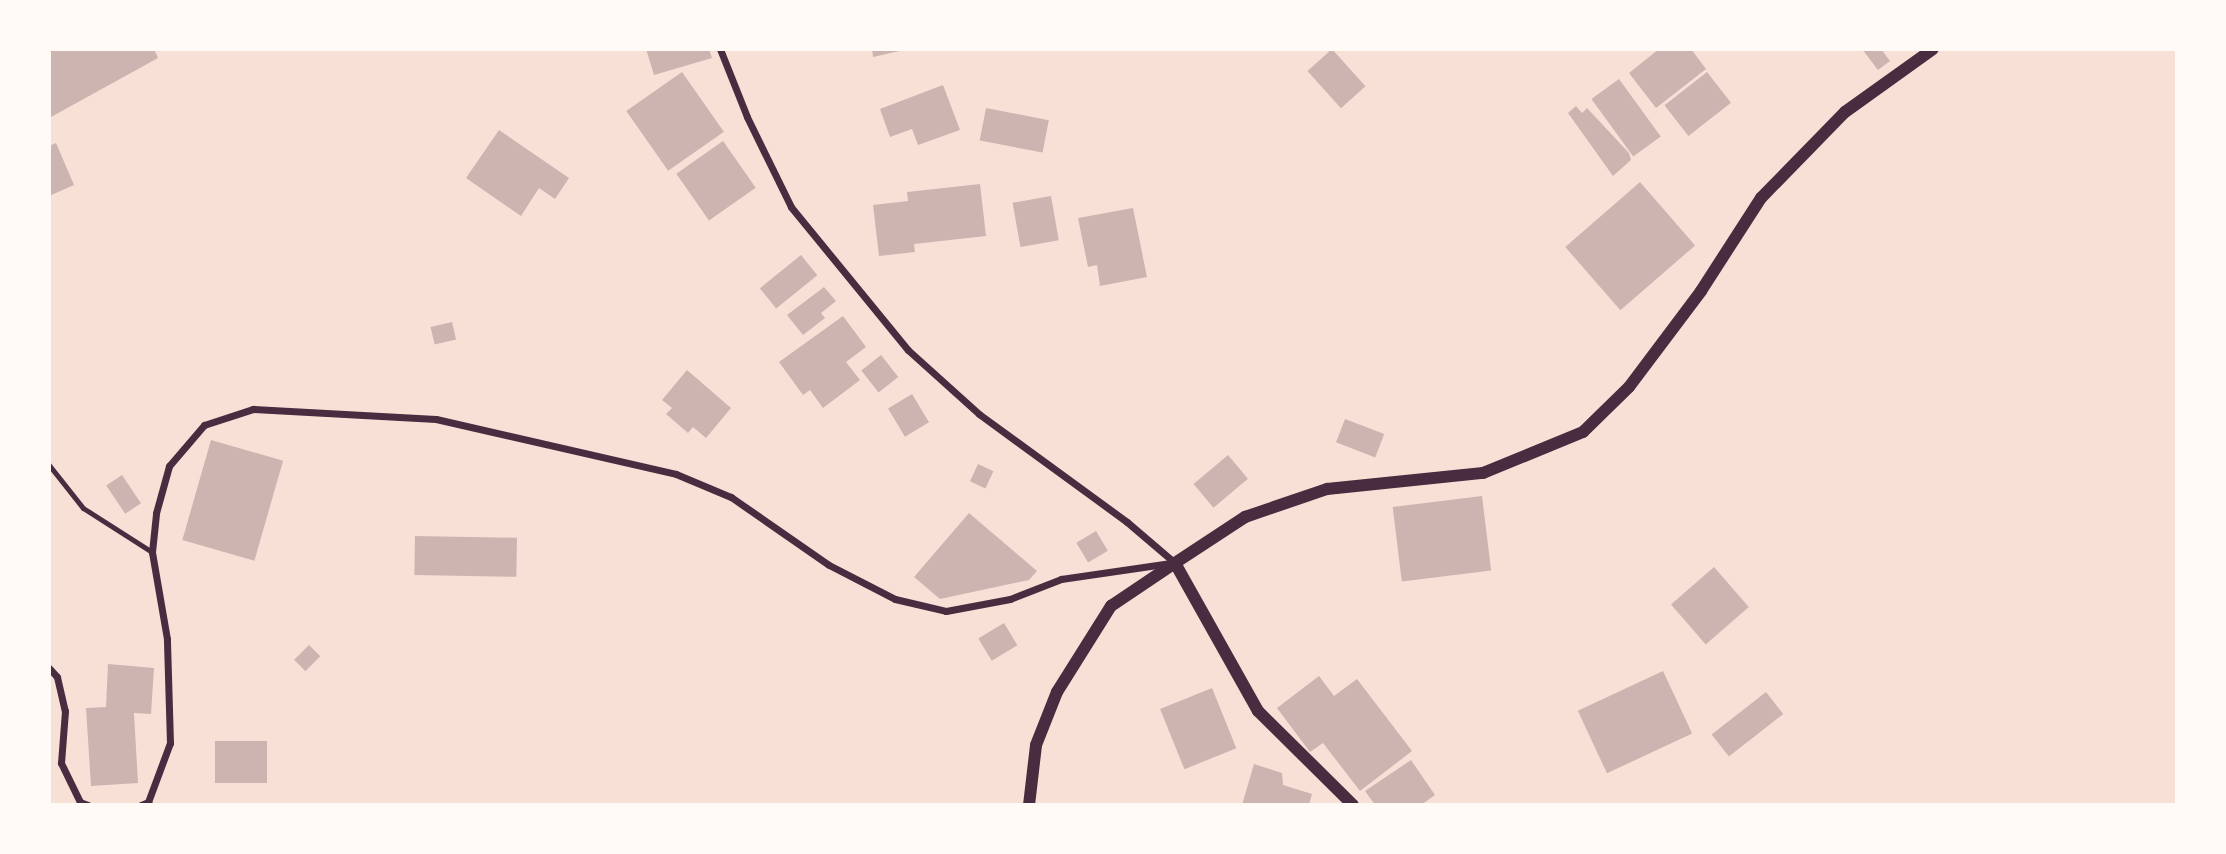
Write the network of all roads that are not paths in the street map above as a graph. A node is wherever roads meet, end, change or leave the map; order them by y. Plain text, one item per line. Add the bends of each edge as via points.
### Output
1 (720, 49) edge
2 (1933, 49) edge
3 (49, 465) edge
4 (152, 552) junction
5 (1175, 563) junction
6 (49, 667) edge
7 (88, 805) edge
8 (141, 805) edge
9 (1029, 805) edge
10 (1353, 805) edge

1 - 5 street via 791,207 908,350 979,414 1127,522
2 - 5 street via 1845,112 1761,198 1629,387 1583,432 1483,473 1327,489 1245,517
3 - 4 lane via 83,508
4 - 5 street via 156,513 169,466 204,425 253,409 436,419 676,474 731,497 829,565 895,599 946,611 1010,599 1061,579
4 - 8 street via 167,639 170,743 148,802
5 - 9 street via 1111,606 1057,692 1036,745
5 - 10 street via 1258,711
6 - 7 street via 57,677 65,711 61,763 80,802

